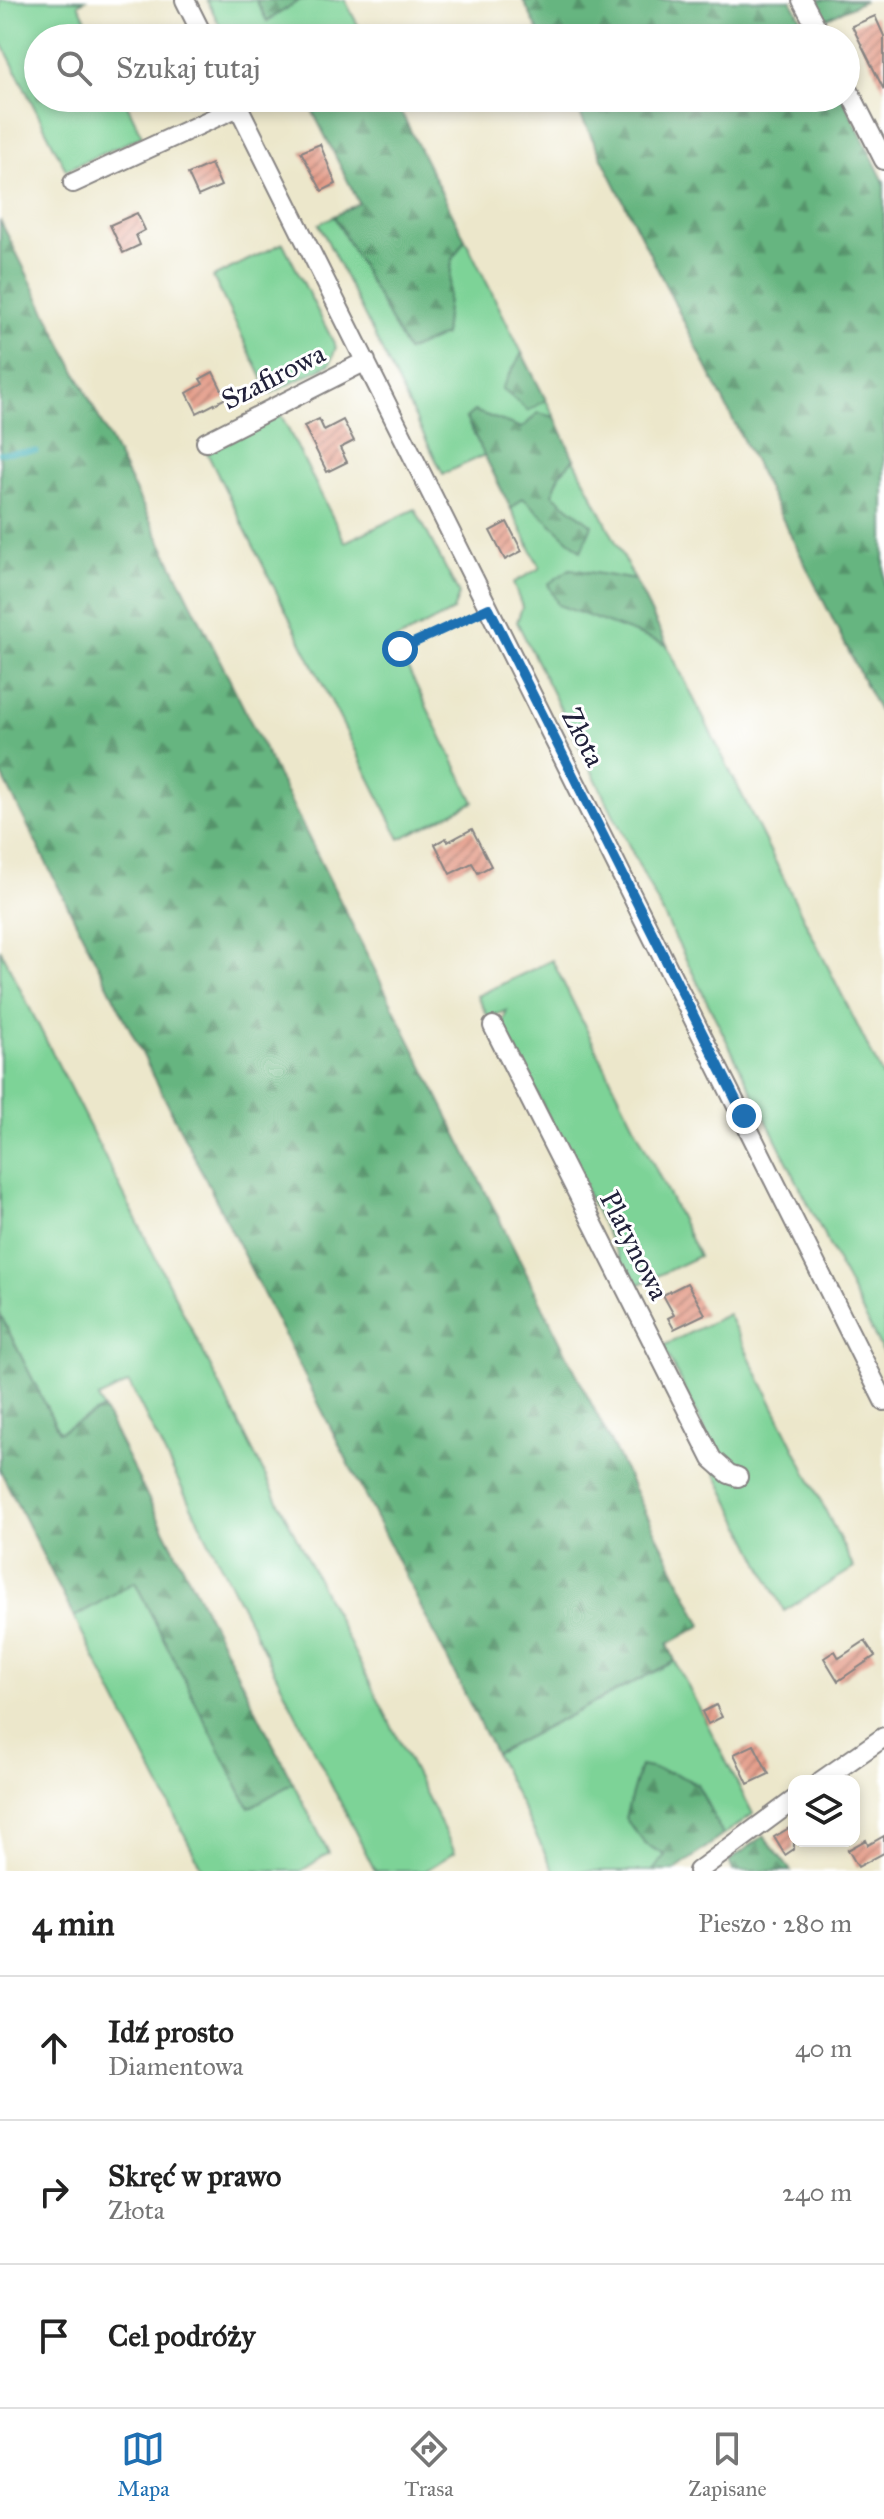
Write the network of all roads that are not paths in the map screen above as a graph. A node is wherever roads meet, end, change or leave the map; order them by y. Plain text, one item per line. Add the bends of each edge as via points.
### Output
1 (185, 0) edge
2 (802, 0) edge
3 (197, 24) edge
4 (815, 24) edge
5 (216, 112) edge
6 (241, 112) edge
7 (860, 112) edge
8 (884, 160) edge
9 (73, 183) dead end
10 (366, 361) junction
11 (206, 442) dead end
12 (493, 1026) dead end
13 (884, 1401) edge
14 (738, 1477) dead end
15 (884, 1737) edge
16 (830, 1775) edge
17 (788, 1804) edge
18 (698, 1871) edge

1 - 3 street
2 - 4 street
5 - 9 street
6 - 10 street, Złota
7 - 8 street
10 - 11 street, Szafirowa
10 - 13 street, Złota
12 - 14 street, Platynowa via 712,1459
15 - 16 street
17 - 18 street

